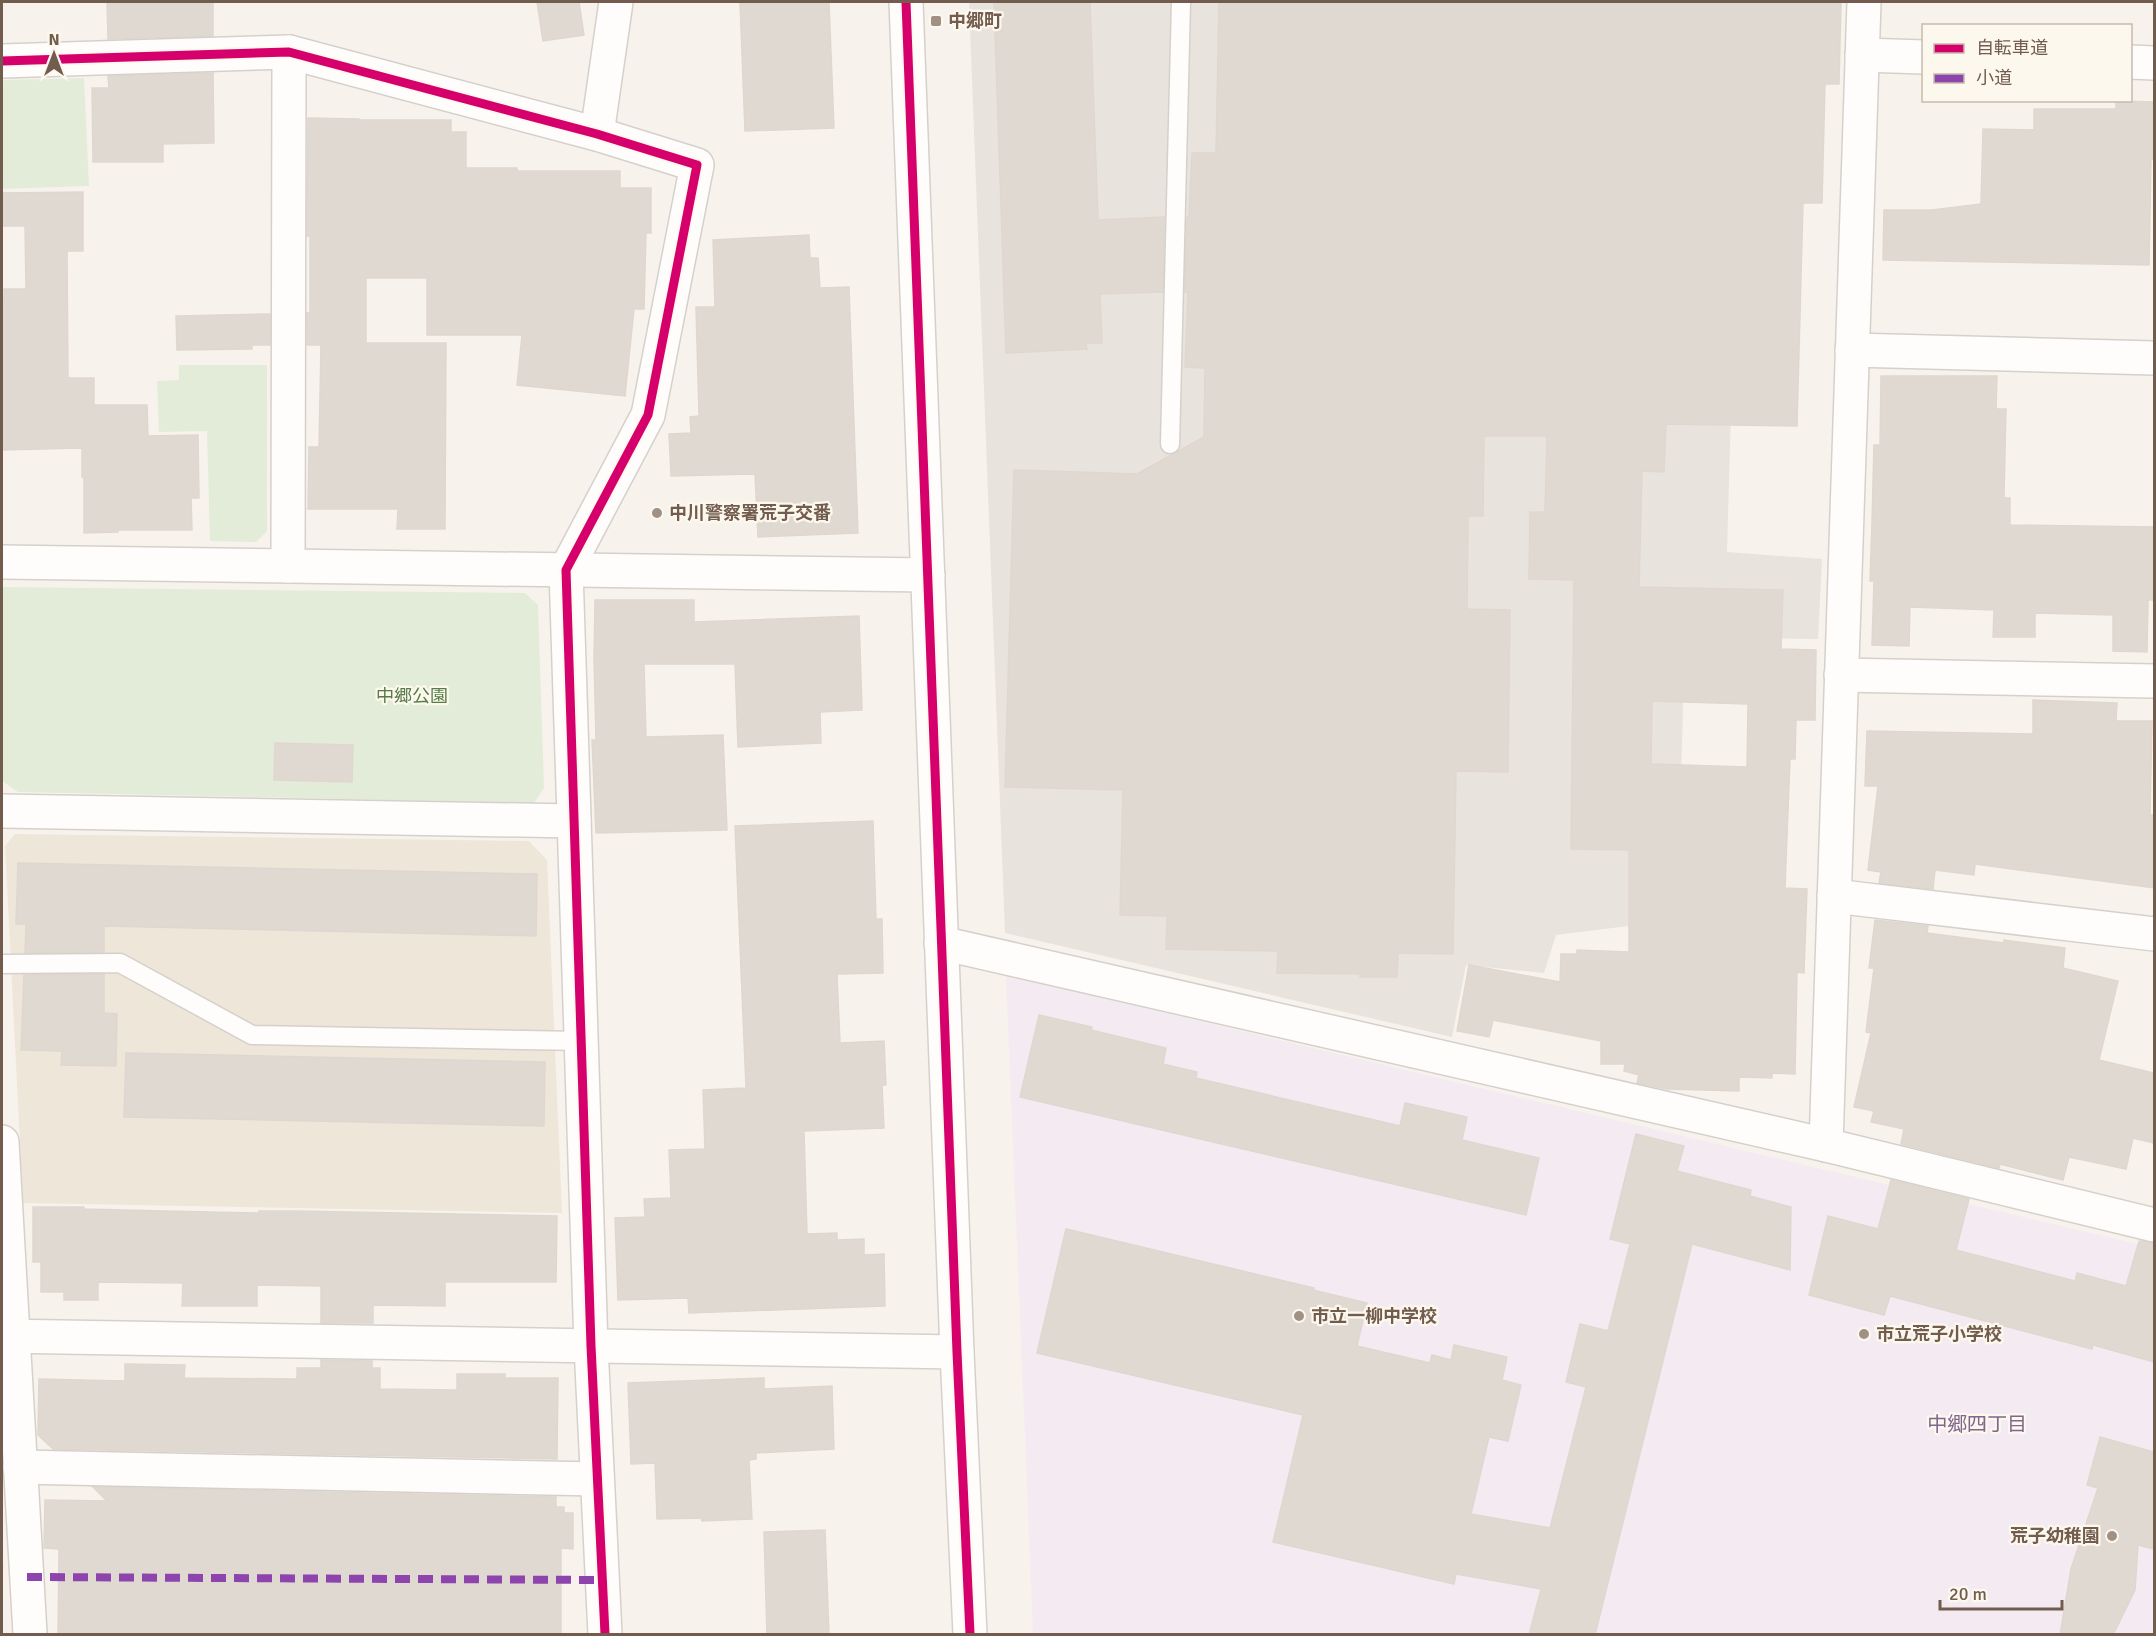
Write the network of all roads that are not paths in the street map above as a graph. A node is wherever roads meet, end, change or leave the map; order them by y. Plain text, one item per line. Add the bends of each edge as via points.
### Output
1 (616, 2) edge
2 (906, 2) edge
3 (1181, 2) edge
4 (1864, 2) edge
5 (289, 52) junction
6 (1862, 55) junction
7 (1922, 57) edge
8 (2, 61) edge
9 (2132, 62) edge
10 (2154, 63) edge
11 (597, 134) junction
12 (1852, 350) junction
13 (2154, 357) edge
14 (1170, 444) dead end
15 (2, 562) edge
16 (288, 566) junction
17 (566, 570) junction
18 (928, 575) junction
19 (1841, 675) junction
20 (2154, 681) edge
21 (2, 811) edge
22 (574, 822) junction
23 (1834, 896) junction
24 (2154, 934) edge
25 (941, 943) junction
26 (2, 964) edge
27 (581, 1041) junction
28 (2, 1142) edge
29 (1826, 1144) junction
30 (3, 1197) edge
31 (2154, 1225) edge
32 (7, 1336) edge
33 (591, 1346) junction
34 (957, 1352) junction
35 (20, 1467) junction
36 (597, 1479) junction
37 (12, 1515) edge
38 (30, 1635) edge
39 (604, 1635) edge
40 (970, 1635) edge

1 - 11 street
2 - 18 street
3 - 14 lane
4 - 6 street
5 - 8 street
5 - 11 street
5 - 16 street
6 - 7 street
6 - 12 street
9 - 10 street
11 - 17 street via 697,165 648,415
12 - 13 street
12 - 19 street
15 - 16 street
16 - 17 street
17 - 18 street
17 - 22 street
18 - 25 street
19 - 20 street
19 - 23 street
21 - 22 street
22 - 27 street
23 - 24 street
23 - 29 street
25 - 29 street
25 - 34 street
26 - 27 lane via 120,963 252,1035
27 - 33 street
28 - 30 street
29 - 31 street
30 - 32 street
32 - 33 street
32 - 35 street
33 - 34 street
33 - 36 street
34 - 40 street
35 - 36 street
35 - 37 street
36 - 39 street
37 - 38 street

